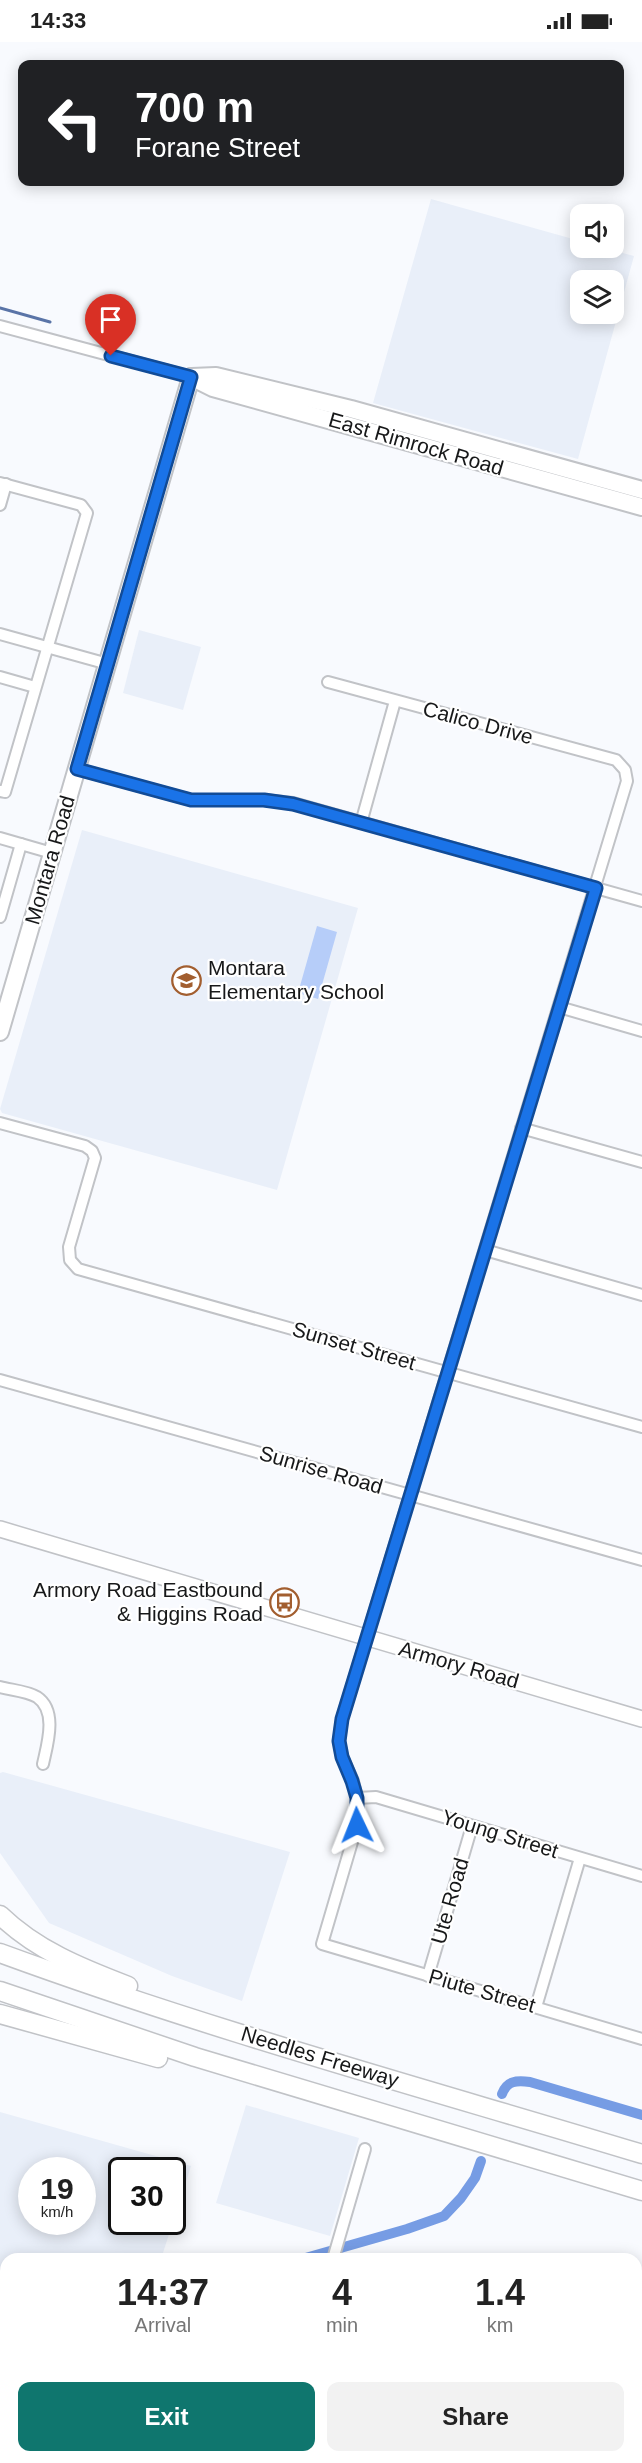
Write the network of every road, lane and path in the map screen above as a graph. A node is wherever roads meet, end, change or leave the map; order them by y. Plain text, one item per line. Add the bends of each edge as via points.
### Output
1 (0, 326) edge
2 (191, 377) junction
3 (3, 484) edge
4 (642, 490) edge
5 (0, 505) edge
6 (642, 507) edge
7 (0, 634) edge
8 (48, 647) junction
9 (108, 664) junction
10 (0, 677) edge
11 (328, 682) dead end
12 (35, 687) junction
13 (395, 700) junction
14 (77, 769) junction
15 (0, 791) edge
16 (361, 823) junction
17 (0, 838) edge
18 (21, 844) junction
19 (52, 853) junction
20 (596, 888) junction
21 (642, 901) edge
22 (0, 917) edge
23 (559, 1007) junction
24 (642, 1031) edge
25 (0, 1032) edge
26 (0, 1123) edge
27 (521, 1128) junction
28 (642, 1162) edge
29 (484, 1250) junction
30 (642, 1294) edge
31 (449, 1372) junction
32 (0, 1380) edge
33 (642, 1427) edge
34 (411, 1494) junction
35 (0, 1530) edge
36 (642, 1560) edge
37 (368, 1637) junction
38 (0, 1687) edge
39 (642, 1719) edge
40 (43, 1764) dead end
41 (357, 1798) junction
42 (472, 1826) junction
43 (580, 1858) junction
44 (642, 1876) edge
45 (0, 1915) edge
46 (0, 1953) edge
47 (428, 1976) junction
48 (0, 1991) edge
49 (536, 2007) junction
50 (0, 2014) edge
51 (642, 2039) edge
52 (290, 2048) junction
53 (349, 2103) junction
54 (366, 2149) dead end
55 (642, 2154) edge
56 (642, 2191) edge
57 (335, 2253) edge

1 - 2 street, East Rimrock Road
2 - 4 main road, East Rimrock Road via 216,376 351,409
2 - 6 main road, East Rimrock Road via 213,388
2 - 9 main road, Montara Road
3 - 5 street
3 - 8 street via 81,505 87,513
7 - 8 street
8 - 9 street
8 - 12 street
9 - 14 main road, Montara Road
10 - 12 street
11 - 13 street, Calico Drive
12 - 15 street via 4,792
13 - 16 street
13 - 20 street, Calico Drive via 616,760 625,770 627,781
14 - 16 street via 191,800 264,800
14 - 19 main road, Montara Road
16 - 20 street
17 - 18 street
18 - 19 street
18 - 22 street
19 - 25 main road, Montara Road
20 - 21 street
20 - 23 street
23 - 24 street
23 - 27 street
26 - 31 street, Sunset Street via 92,1151 95,1158 69,1247 70,1260 78,1269
27 - 28 street
27 - 29 street
29 - 30 street
29 - 31 street
31 - 33 street, Sunset Street
31 - 34 street
32 - 34 street, Sunrise Road
34 - 36 street, Sunrise Road
34 - 37 street
35 - 37 main road, Armory Road
37 - 39 main road, Armory Road
37 - 41 street via 342,1719 339,1741
38 - 40 street via 37,1698 48,1709 50,1733
41 - 42 street, Young Street via 376,1797
41 - 47 street, Piute Street via 357,1825 322,1944
42 - 43 street, Young Street
42 - 47 street, Ute Road
43 - 44 street, Young Street
43 - 49 street
45 - 52 highway via 19,1933 51,1953
46 - 52 highway, Needles Freeway
47 - 49 street, Piute Street
48 - 53 highway, Needles Freeway via 130,2037
49 - 51 street, Piute Street
50 - 53 highway via 167,2060
52 - 55 highway, Needles Freeway
53 - 56 highway, Needles Freeway
54 - 57 street

